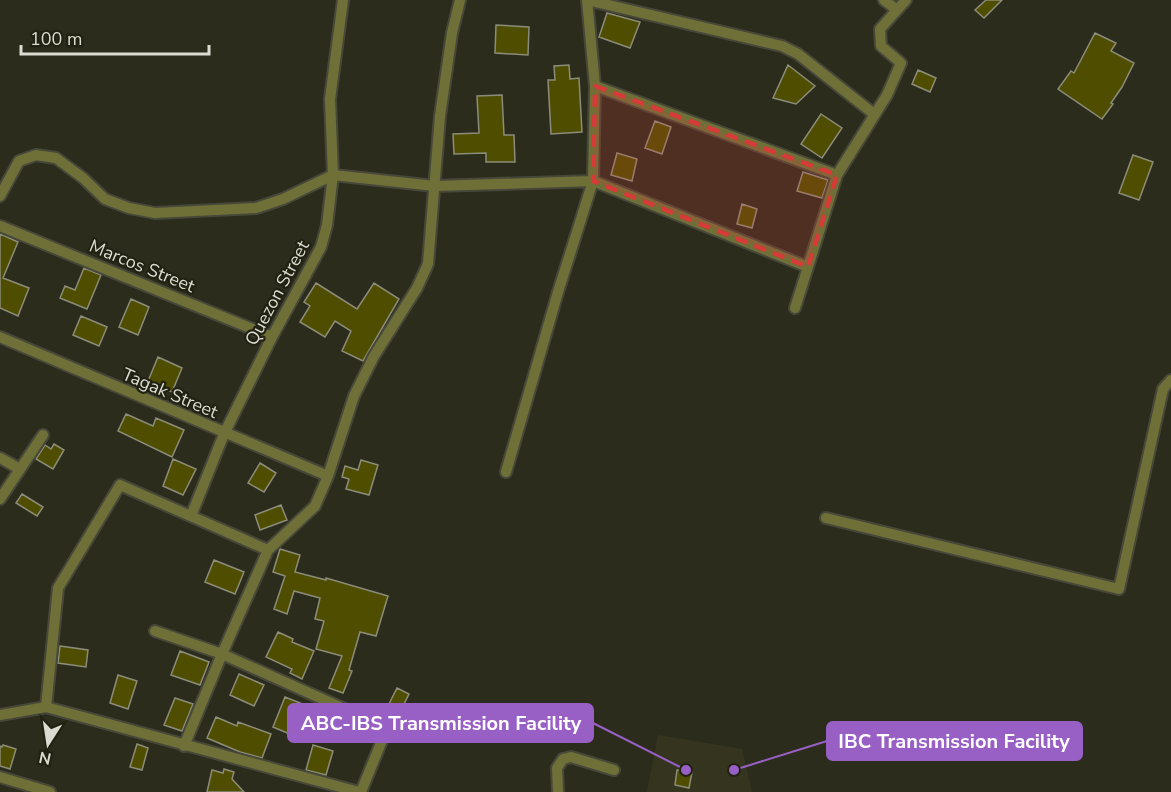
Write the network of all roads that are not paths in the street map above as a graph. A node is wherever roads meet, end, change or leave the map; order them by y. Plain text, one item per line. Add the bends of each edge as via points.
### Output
1 (343, 0) edge
2 (460, 0) edge
3 (587, 0) edge
4 (884, 0) edge
5 (906, 0) edge
6 (897, 10) junction
7 (595, 86) junction
8 (874, 114) junction
9 (333, 175) junction
10 (837, 175) junction
11 (593, 181) junction
12 (435, 186) junction
13 (0, 196) edge
14 (0, 226) edge
15 (808, 267) junction
16 (795, 308) dead end
17 (0, 337) edge
18 (272, 337) junction
19 (1171, 380) edge
20 (224, 434) junction
21 (43, 435) dead end
22 (0, 458) edge
23 (20, 469) junction
24 (506, 472) dead end
25 (328, 476) junction
26 (0, 499) edge
27 (191, 516) junction
28 (826, 518) dead end
29 (268, 550) junction
30 (155, 631) dead end
31 (222, 654) junction
32 (46, 707) junction
33 (0, 715) edge
34 (184, 746) junction
35 (614, 770) dead end
36 (0, 777) edge
37 (50, 792) edge
38 (360, 792) edge
39 (558, 792) edge

1 - 9 street, Quezon Street via 330,99
2 - 12 street via 440,116
3 - 7 street
3 - 8 street via 782,46 798,54
4 - 6 street
5 - 6 street
6 - 8 street via 880,29 880,41 901,63
7 - 10 street
7 - 11 street
8 - 10 street
9 - 12 street
9 - 13 street via 256,208 155,213 105,199 56,158 36,154 19,161
9 - 18 street, Quezon Street via 321,247
10 - 15 street
11 - 12 street
11 - 15 street
11 - 24 street
12 - 25 street via 428,264 354,396
14 - 18 street, Marcos Street
15 - 16 street
17 - 20 street, Tagak Street
18 - 20 street, Quezon Street
19 - 28 street via 1163,389 1119,589
20 - 25 street, Tagak Street
20 - 27 street, Quezon Street
21 - 23 street
22 - 23 street
23 - 26 street
25 - 29 street via 315,506
27 - 29 street
27 - 32 street via 120,485 58,588
29 - 31 street
30 - 31 street
31 - 34 street
31 - 38 street via 387,728
32 - 33 street
32 - 34 street
34 - 38 street
35 - 39 street via 571,757 563,759 557,768
36 - 37 street

